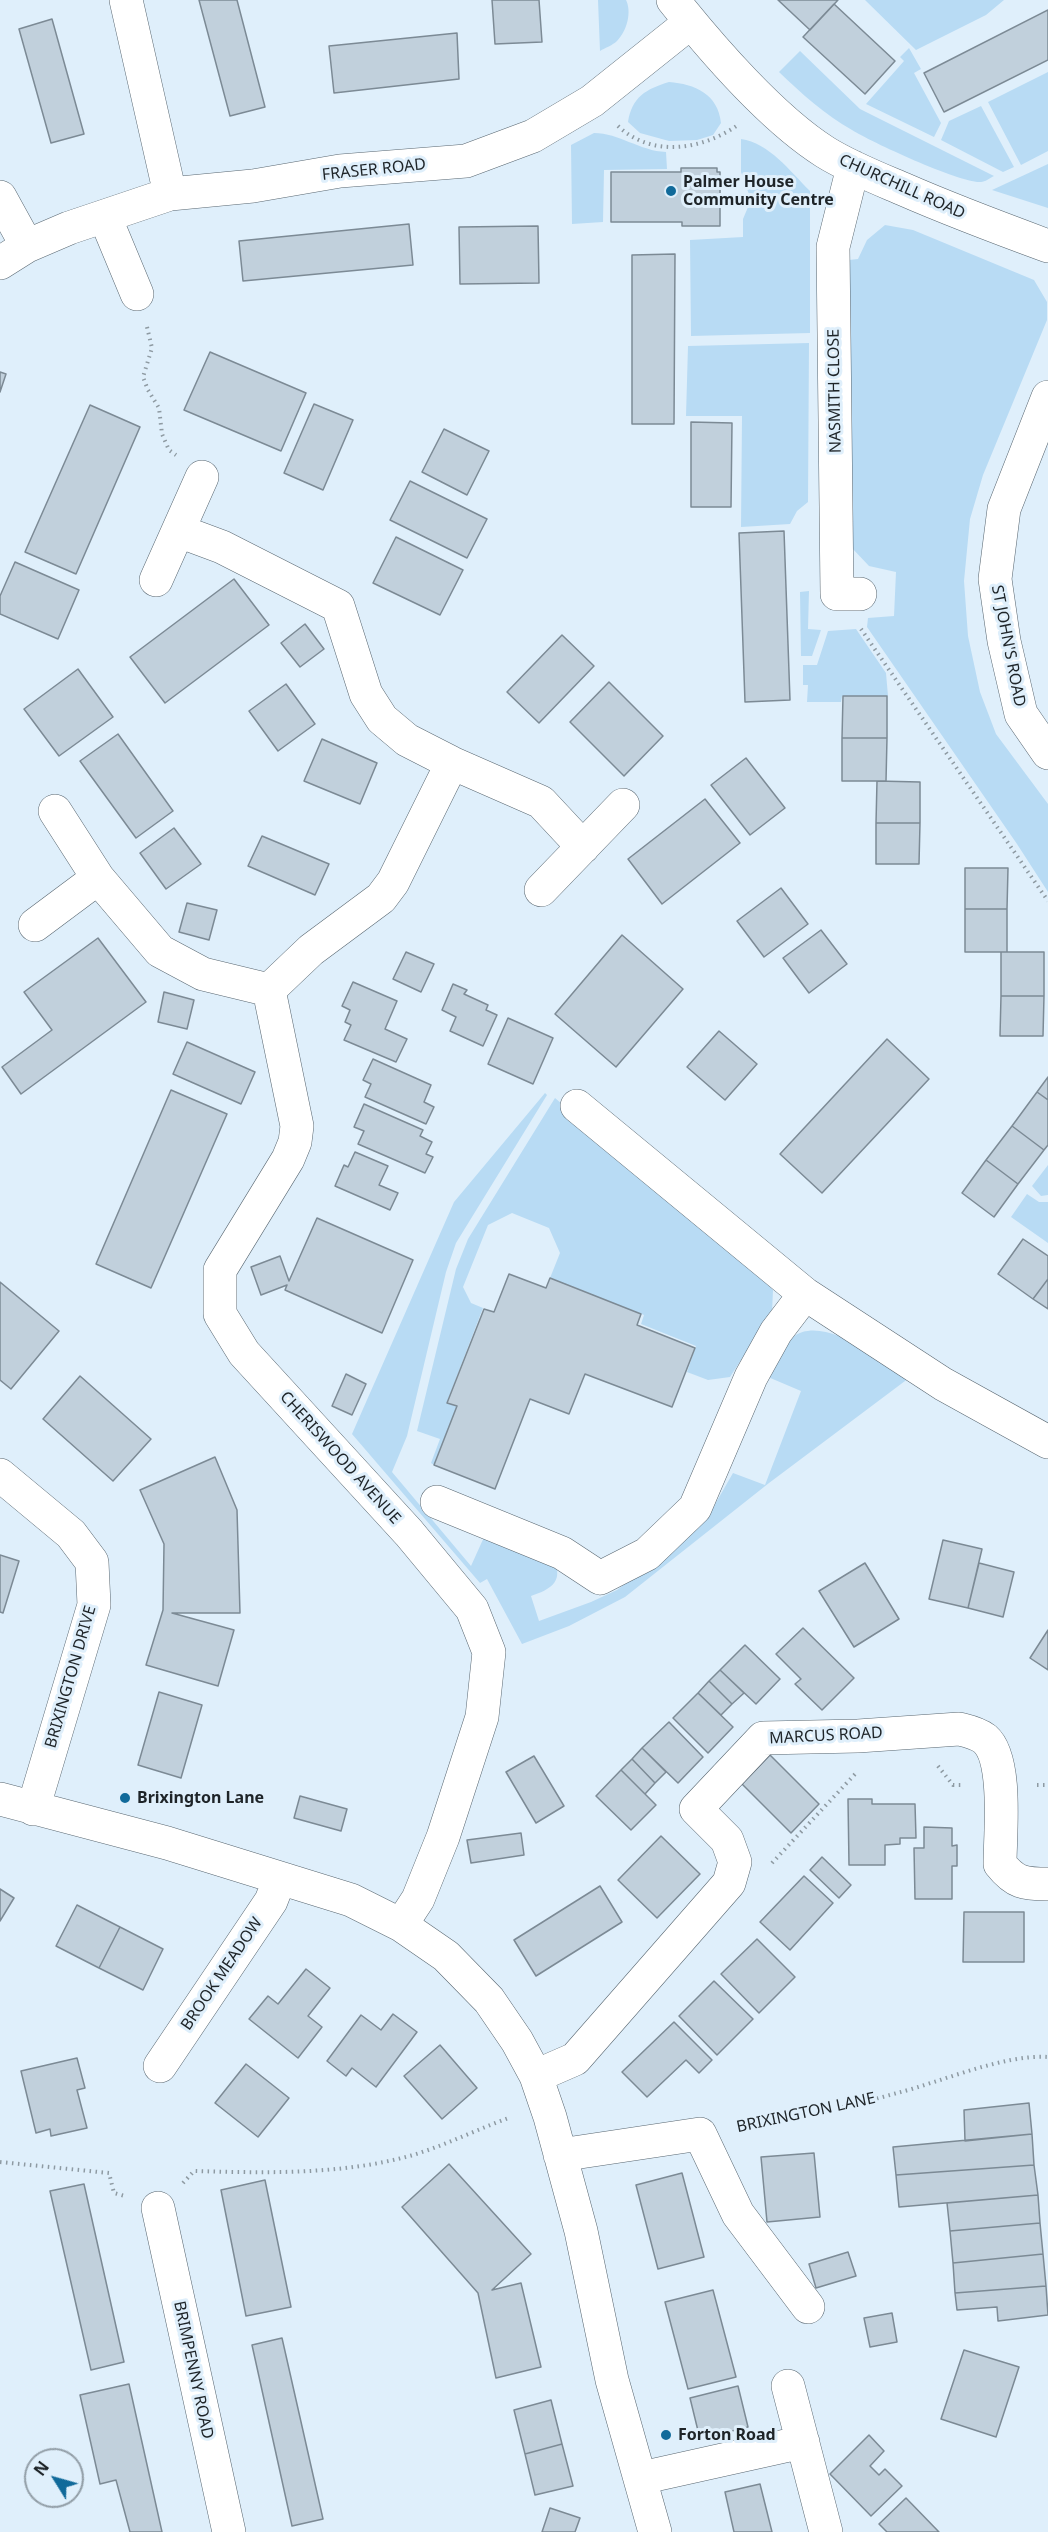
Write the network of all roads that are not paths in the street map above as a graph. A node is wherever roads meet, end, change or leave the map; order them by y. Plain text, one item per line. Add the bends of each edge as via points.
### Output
1 (126, 0) edge
2 (682, 11) edge
3 (853, 167) junction
4 (170, 194) junction
5 (0, 197) edge
6 (105, 217) junction
7 (1048, 246) edge
8 (14, 255) edge
9 (137, 294) road end
10 (1048, 397) edge
11 (202, 477) road end
12 (179, 531) junction
13 (156, 580) dead end
14 (860, 594) road end
15 (1048, 753) edge
16 (452, 763) junction
17 (623, 805) dead end
18 (55, 811) dead end
19 (583, 847) junction
20 (98, 878) junction
21 (541, 890) dead end
22 (35, 925) dead end
23 (269, 990) junction
24 (577, 1106) dead end
25 (805, 1294) junction
26 (1048, 1442) edge
27 (0, 1475) edge
28 (437, 1502) dead end
29 (0, 1799) edge
30 (33, 1809) junction
31 (280, 1878) junction
32 (1048, 1884) edge
33 (401, 1925) junction
34 (160, 2066) dead end
35 (541, 2091) junction
36 (560, 2155) junction
37 (158, 2208) road end
38 (808, 2307) dead end
39 (788, 2386) dead end
40 (803, 2442) junction
41 (641, 2478) junction
42 (229, 2532) edge
43 (655, 2532) edge
44 (826, 2532) edge

1 - 4 street
2 - 3 street, CHURCHILL ROAD via 796,132
2 - 4 street, FRASER ROAD via 591,101 533,136 466,161 340,171 253,186
3 - 7 street, CHURCHILL ROAD via 965,216
3 - 14 street, NASMITH CLOSE via 833,247 837,594
4 - 6 street, FRASER ROAD
5 - 8 street, FRASER ROAD
6 - 8 street, FRASER ROAD via 69,228
6 - 9 street
10 - 15 street, ST JOHN'S ROAD via 1004,509 995,579 1021,714
11 - 12 street
12 - 13 street
12 - 16 street via 222,547 338,606 366,694 382,719 407,740
16 - 19 street via 541,802
16 - 23 street via 387,890 311,950
17 - 19 street
18 - 20 street
19 - 21 street
20 - 22 street
20 - 23 street via 160,951 203,974
23 - 33 street, CHERISWOOD AVENUE via 297,1126 295,1142 220,1270 220,1314 244,1353 409,1533 472,1609 489,1652 482,1717 447,1826 418,1899
24 - 25 street
25 - 26 street via 943,1384
25 - 28 street via 776,1332 751,1377 695,1508 647,1554 600,1578 562,1553
27 - 30 street, BRIXINGTON DRIVE via 71,1534 92,1562 94,1605
29 - 30 street
30 - 31 street via 167,1843
31 - 33 street via 351,1900
31 - 34 street, BROOK MEADOW via 271,1901
32 - 35 street, MARCUS ROAD via 1027,1884 1011,1877 1000,1864 1001,1785 996,1759 986,1740 973,1732 959,1729 763,1738 696,1809 727,1840 735,1862 729,1882 575,2059
33 - 35 street via 446,1956 489,2000 517,2041
35 - 36 street
36 - 38 street via 700,2134 738,2214
36 - 41 street via 581,2231 612,2380
37 - 42 street, BRIMPENNY ROAD
39 - 40 street
40 - 41 street
40 - 44 street
41 - 43 street

